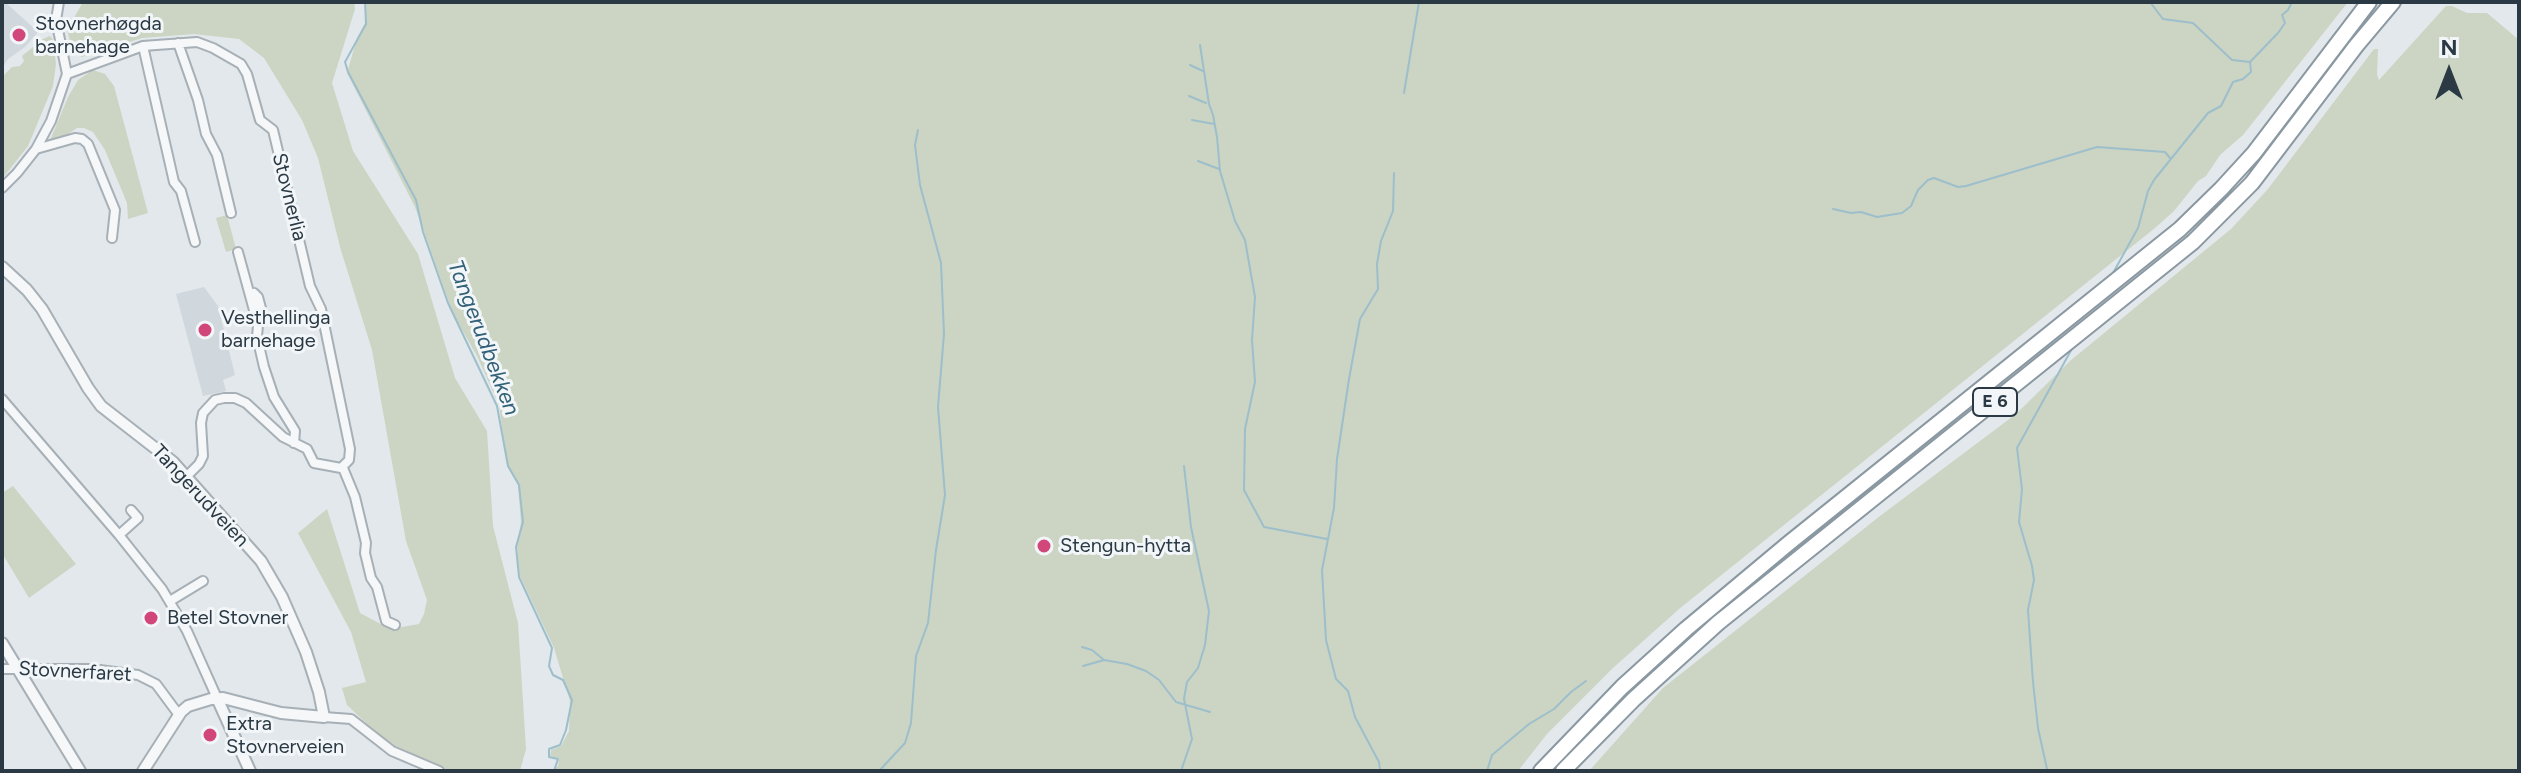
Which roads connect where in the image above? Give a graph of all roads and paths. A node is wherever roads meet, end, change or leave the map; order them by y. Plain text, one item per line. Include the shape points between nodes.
1 (59, 2) edge
2 (2369, 2) edge
3 (2393, 2) edge
4 (178, 43) junction
5 (143, 46) junction
6 (67, 74) junction
7 (36, 149) junction
8 (2, 188) edge
9 (231, 213) dead end
10 (112, 238) dead end
11 (195, 242) dead end
12 (238, 252) dead end
13 (2, 267) edge
14 (254, 293) dead end
15 (258, 325) junction
16 (2, 399) edge
17 (294, 443) junction
18 (343, 468) junction
19 (186, 477) junction
20 (131, 510) dead end
21 (119, 535) junction
22 (203, 581) dead end
23 (170, 601) junction
24 (395, 625) dead end
25 (2, 643) edge
26 (17, 668) junction
27 (2, 669) edge
28 (217, 698) junction
29 (179, 715) junction
30 (324, 717) junction
31 (80, 771) edge
32 (143, 771) edge
33 (250, 771) edge
34 (439, 771) edge
35 (1541, 771) edge
36 (1563, 771) edge

1 - 6 street via 56,20
2 - 35 highway, E 6 via 2254,153 2191,219 1686,629
3 - 36 highway, E 6 via 2252,183 2193,242 1707,633
4 - 5 street, Stovnerlia
4 - 9 street
4 - 18 street, Stovnerlia via 197,42 241,64 260,120 273,130 310,286 321,309 350,449
5 - 6 street, Stovnerlia
5 - 11 street via 174,182
6 - 7 street
7 - 8 street
7 - 10 street via 75,138 88,144 115,210
12 - 15 street
13 - 19 street, Tangerudveien via 45,313 101,406 159,449
14 - 15 street via 261,311
15 - 17 street via 264,367 274,397 295,431
16 - 21 street
17 - 18 street via 307,449 317,464
17 - 19 street via 246,403 219,398 203,413 203,456
18 - 24 street via 355,497 371,578 386,621
19 - 30 street, Tangerudveien via 277,586 306,652
20 - 21 street via 138,518
21 - 23 street
22 - 23 street
23 - 28 street
25 - 26 street
26 - 27 street, Stovnerfaret
26 - 29 street, Stovnerfaret via 138,675 160,688
26 - 31 street
28 - 29 street via 188,706
28 - 30 street
28 - 33 street
29 - 32 street
30 - 34 street via 351,719 392,751

